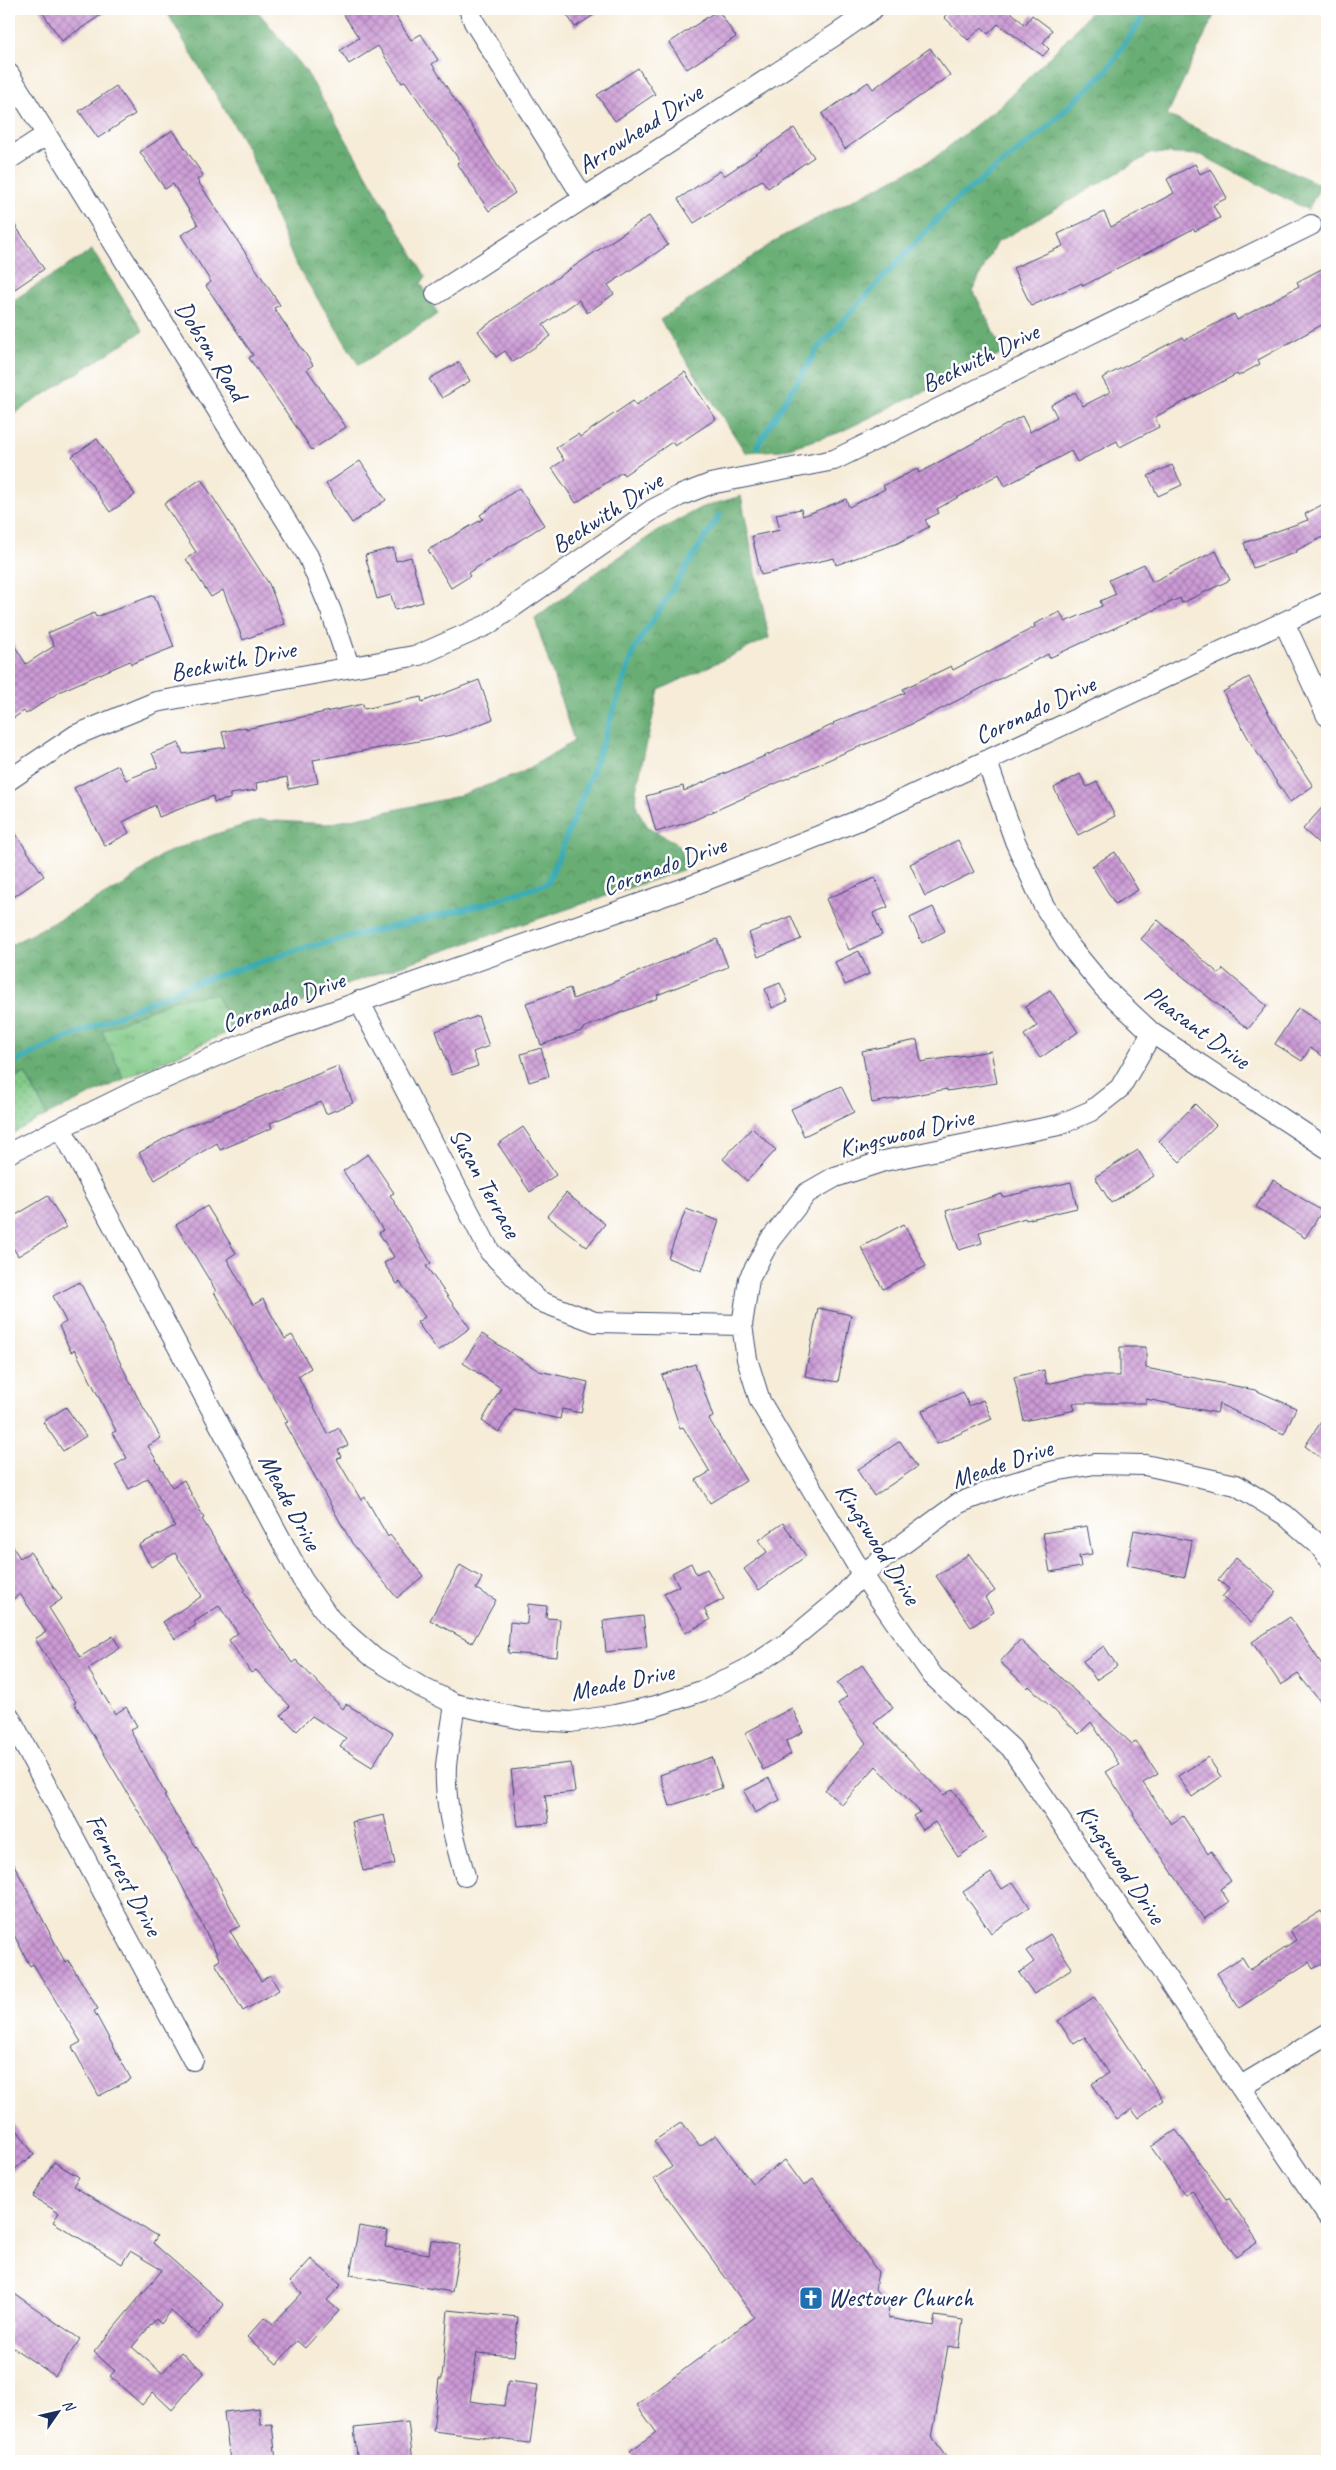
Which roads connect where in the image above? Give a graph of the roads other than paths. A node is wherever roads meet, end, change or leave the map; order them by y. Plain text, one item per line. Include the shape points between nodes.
1 (469, 9) edge
2 (873, 9) edge
3 (9, 74) edge
4 (46, 135) junction
5 (9, 160) edge
6 (583, 197) junction
7 (1311, 225) dead end
8 (436, 294) dead end
9 (1327, 602) edge
10 (1284, 622) junction
11 (349, 666) junction
12 (1327, 716) edge
13 (987, 762) junction
14 (9, 780) edge
15 (359, 1001) junction
16 (1152, 1033) junction
17 (61, 1128) junction
18 (1327, 1148) edge
19 (9, 1153) edge
20 (742, 1325) junction
21 (1327, 1556) edge
22 (862, 1574) junction
23 (455, 1704) junction
24 (9, 1716) edge
25 (465, 1876) dead end
26 (1327, 2034) edge
27 (192, 2060) dead end
28 (1241, 2086) junction
29 (1327, 2215) edge

1 - 6 street
2 - 6 street, Arrowhead Drive
3 - 4 street, Dobson Road
4 - 5 street
4 - 11 street, Dobson Road via 308,556
6 - 8 street, Arrowhead Drive
7 - 11 street, Beckwith Drive via 834,460 730,478 679,496 652,510 487,625 418,655
9 - 10 street, Coronado Drive
10 - 12 street
10 - 13 street, Coronado Drive
11 - 14 street, Beckwith Drive via 156,702 76,735
13 - 15 street, Coronado Drive via 856,821 688,888
13 - 16 street, Pleasant Drive via 1015,841 1044,904 1063,936 1104,988
15 - 17 street, Coronado Drive via 254,1040 131,1092
15 - 20 street, Susan Terrace via 490,1252 539,1301 595,1322
16 - 18 street, Pleasant Drive
16 - 20 street, Kingswood Drive via 1120,1088 1091,1112 1059,1125 884,1161 835,1177 807,1193 770,1240 749,1279
17 - 19 street, Coronado Drive
17 - 23 street, Meade Drive via 302,1579 331,1620 374,1658
20 - 22 street, Kingswood Drive via 747,1359 760,1401
21 - 22 street, Meade Drive via 1319,1544 1285,1515 1236,1486 1145,1464 1095,1464 1054,1471 959,1503
22 - 23 street, Meade Drive via 840,1599 786,1644 749,1668 708,1689 656,1706 571,1722 522,1719
22 - 28 street, Kingswood Drive via 933,1676 1011,1748
23 - 25 street via 446,1767 454,1839
24 - 27 street, Ferncrest Drive
26 - 28 street
28 - 29 street, Kingswood Drive

